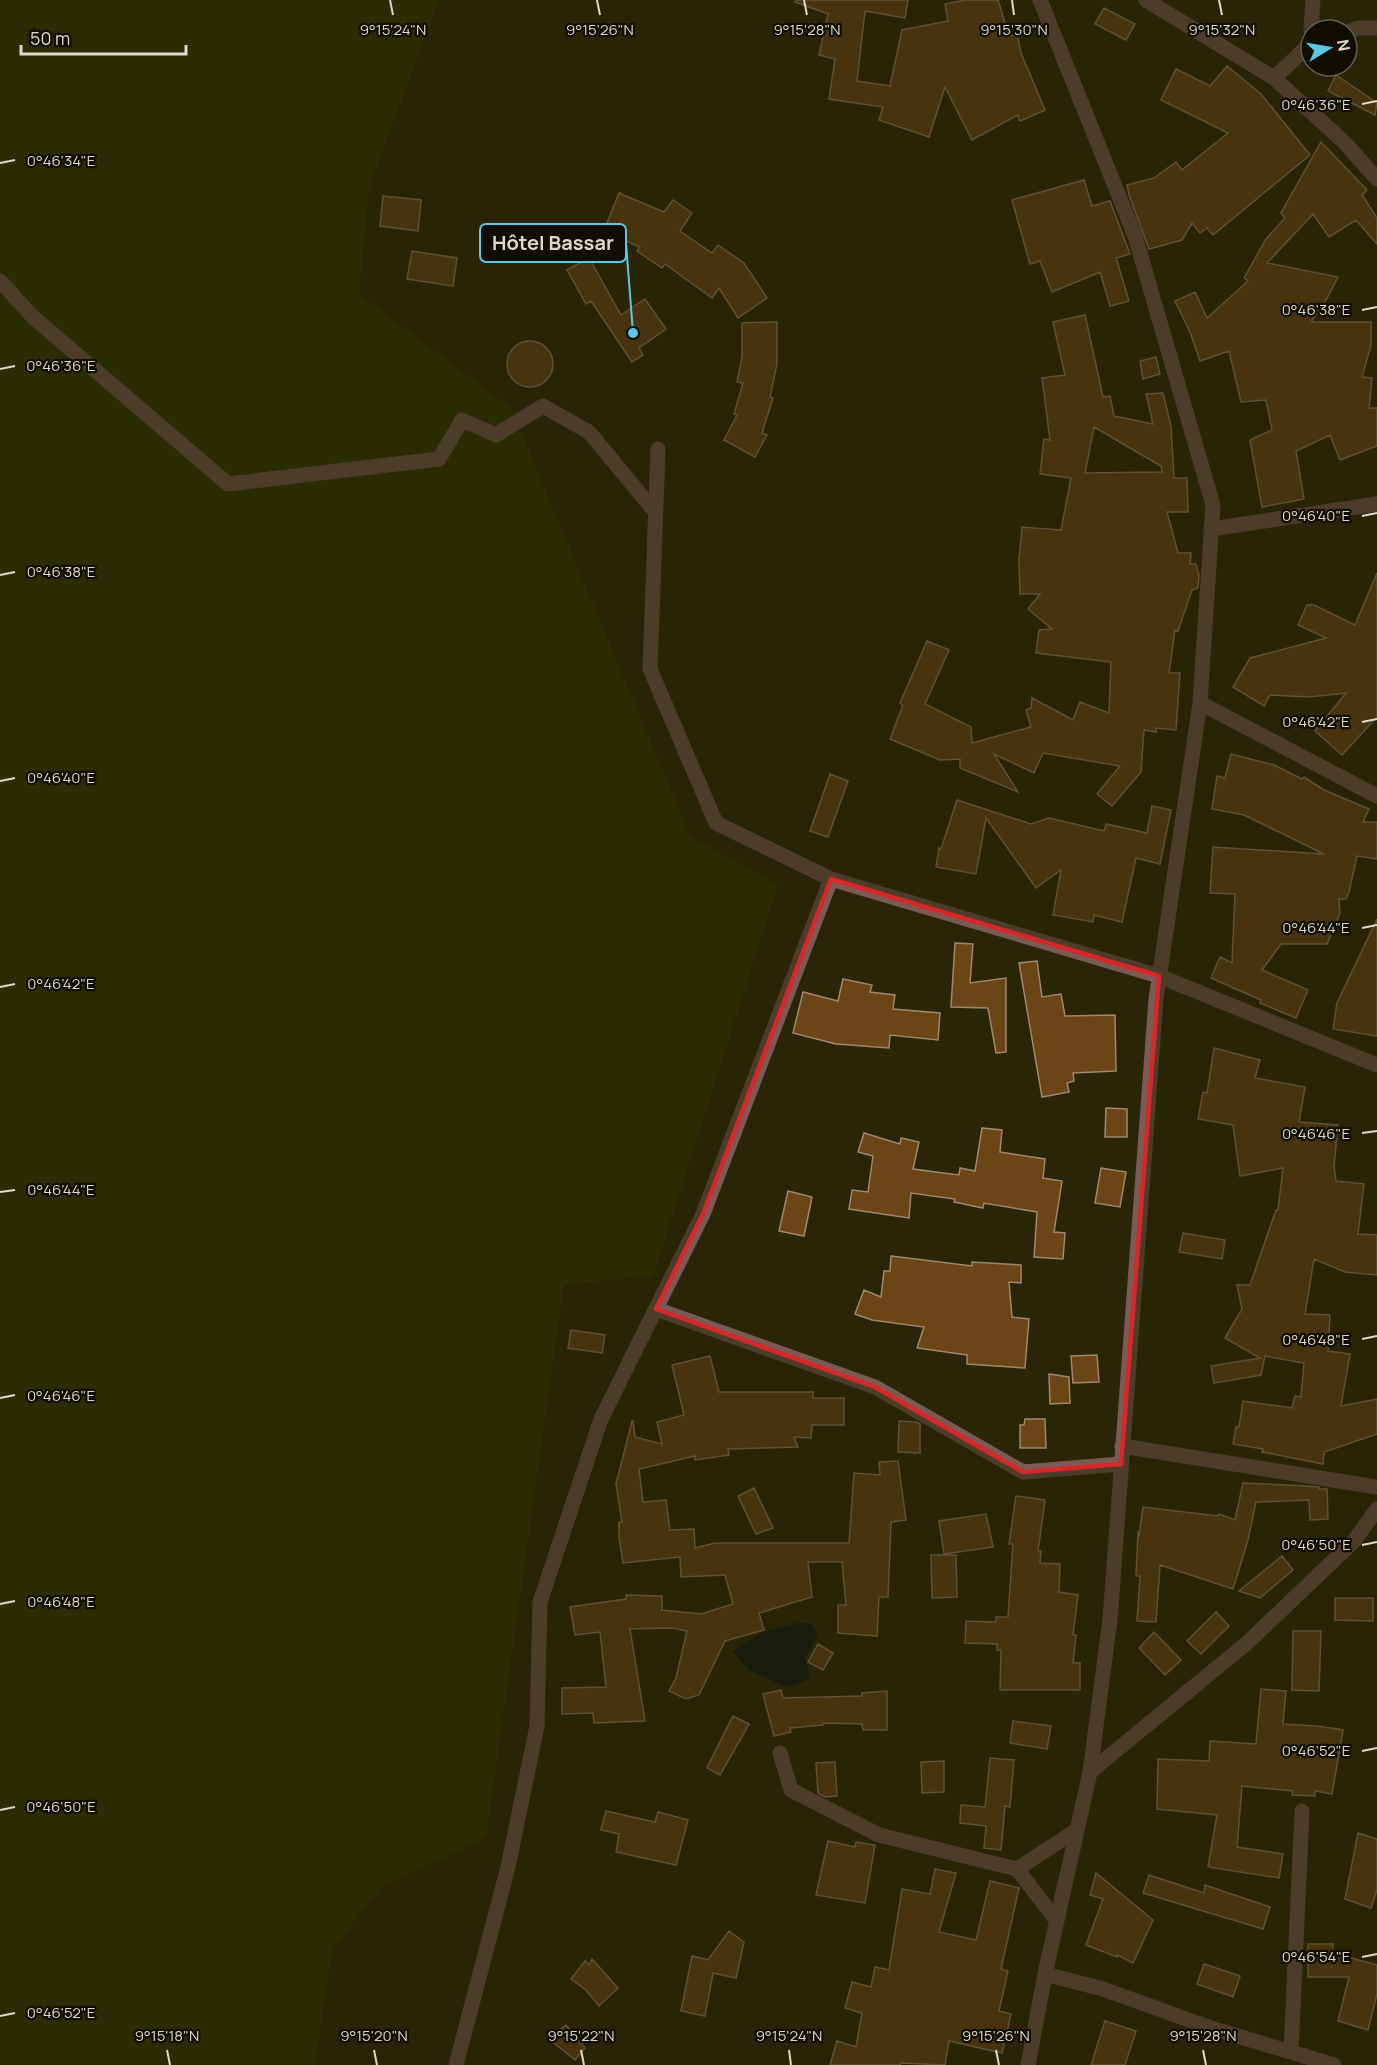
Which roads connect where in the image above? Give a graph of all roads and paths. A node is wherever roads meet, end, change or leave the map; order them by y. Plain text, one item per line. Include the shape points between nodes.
1 (1040, 0) edge
2 (1146, 0) edge
3 (1313, 0) edge
4 (1312, 18) edge
5 (1359, 28) edge
6 (1377, 28) edge
7 (1299, 54) edge
8 (1274, 78) junction
9 (1377, 179) edge
10 (0, 281) edge
11 (658, 449) dead end
12 (1377, 504) edge
13 (656, 513) junction
14 (1211, 529) junction
15 (1200, 704) junction
16 (1377, 795) edge
17 (831, 879) junction
18 (1159, 976) junction
19 (1377, 1065) edge
20 (656, 1309) junction
21 (1122, 1446) junction
22 (1121, 1464) junction
23 (1377, 1487) edge
24 (1377, 1509) edge
25 (780, 1753) dead end
26 (1090, 1772) junction
27 (1302, 1811) dead end
28 (1077, 1830) junction
29 (1017, 1869) junction
30 (1057, 1921) junction
31 (1045, 1974) junction
32 (1291, 2052) junction
33 (456, 2065) edge
34 (1028, 2065) edge
35 (1334, 2065) edge

1 - 14 street via 1135,236 1213,505
2 - 8 street
3 - 4 street
5 - 6 street
7 - 8 street
8 - 9 street via 1345,143
10 - 13 street via 33,317 228,484 439,459 462,420 496,435 543,406 589,432
11 - 13 street
12 - 14 street
13 - 17 street via 650,669 716,823
14 - 15 street
15 - 16 street
15 - 18 street
17 - 18 street
17 - 20 street via 703,1214
18 - 19 street
18 - 21 street
20 - 22 street via 875,1387 1023,1472
20 - 33 street via 601,1419 540,1602 537,1726 508,1867
21 - 22 street
21 - 23 street
22 - 26 street via 1110,1620
24 - 26 street via 1354,1541 1247,1643
25 - 29 street via 791,1790 879,1835
26 - 28 street
27 - 32 street
28 - 29 street
28 - 30 street
29 - 30 street
30 - 31 street
31 - 32 street via 1103,1989
31 - 34 street
32 - 35 street

